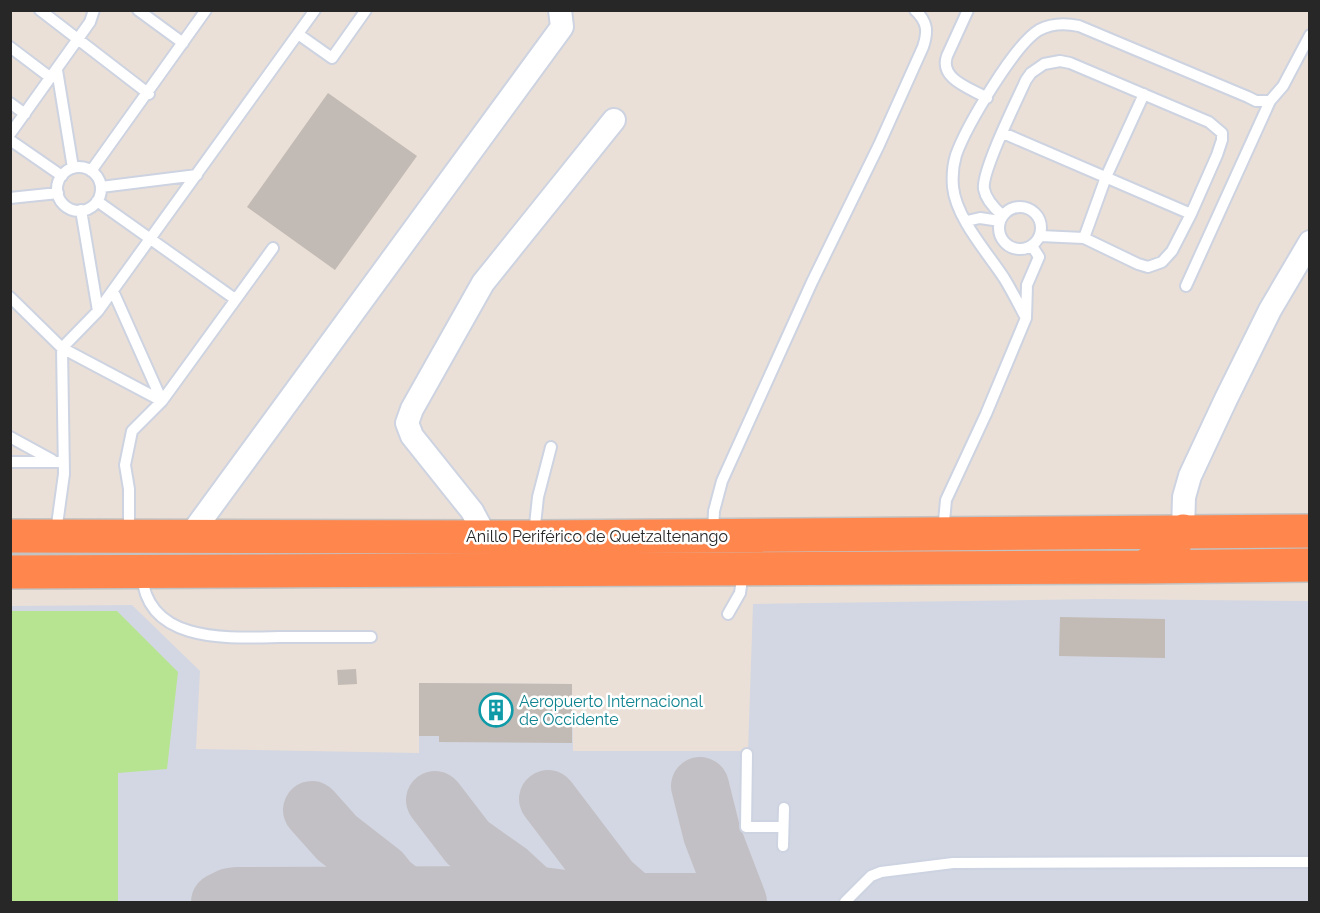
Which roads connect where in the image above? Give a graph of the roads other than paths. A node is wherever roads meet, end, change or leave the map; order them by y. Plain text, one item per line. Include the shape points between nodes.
1 (40, 10) edge
2 (94, 10) edge
3 (138, 10) edge
4 (206, 10) edge
5 (315, 10) edge
6 (366, 10) edge
7 (560, 10) edge
8 (915, 10) edge
9 (968, 10) edge
10 (298, 34) junction
11 (1310, 35) edge
12 (79, 40) junction
13 (183, 44) junction
14 (10, 47) edge
15 (54, 74) junction
16 (148, 94) junction
17 (1144, 94) junction
18 (987, 98) junction
19 (1270, 101) junction
20 (10, 103) edge
21 (25, 114) junction
22 (614, 120) dead end
23 (1003, 133) junction
24 (10, 134) edge
25 (10, 140) edge
26 (73, 168) junction
27 (92, 171) junction
28 (197, 175) junction
29 (62, 176) junction
30 (1106, 177) junction
31 (100, 187) junction
32 (58, 193) junction
33 (10, 198) edge
34 (97, 201) junction
35 (81, 210) junction
36 (1191, 214) junction
37 (1001, 218) junction
38 (967, 221) junction
39 (1040, 236) junction
40 (151, 238) junction
41 (1084, 238) junction
42 (1310, 243) edge
43 (1032, 246) junction
44 (273, 248) dead end
45 (1186, 286) dead end
46 (113, 291) junction
47 (10, 297) edge
48 (235, 299) junction
49 (10, 303) edge
50 (23, 308) junction
51 (98, 311) junction
52 (1026, 318) junction
53 (62, 348) junction
54 (162, 401) junction
55 (10, 437) edge
56 (551, 447) dead end
57 (10, 462) edge
58 (59, 462) junction
59 (1183, 531) junction
60 (1310, 531) edge
61 (56, 535) junction
62 (943, 535) junction
63 (10, 536) edge
64 (129, 536) junction
65 (713, 536) junction
66 (189, 537) junction
67 (486, 537) junction
68 (534, 537) junction
69 (1310, 565) edge
70 (939, 567) junction
71 (1144, 567) junction
72 (743, 568) junction
73 (142, 571) junction
74 (10, 572) edge
75 (728, 614) dead end
76 (371, 637) dead end
77 (747, 754) dead end
78 (784, 807) dead end
79 (783, 826) junction
80 (783, 846) dead end
81 (1310, 862) edge
82 (844, 903) edge

1 - 12 lane
2 - 12 lane
3 - 13 lane
4 - 13 lane
5 - 10 lane
6 - 10 lane via 332,58
7 - 66 street via 562,27
8 - 65 lane via 926,27 923,47 722,480
9 - 18 lane via 944,63 945,70
10 - 28 lane
11 - 19 lane via 1283,86
12 - 15 lane
12 - 16 lane
13 - 16 lane
14 - 15 lane
15 - 21 lane
15 - 26 lane
16 - 27 lane
17 - 23 lane via 1084,67 1051,62 1037,68 1026,80
17 - 30 lane
17 - 36 lane via 1209,122 1222,133 1217,155
18 - 19 lane via 1028,39 1048,26 1068,24 1256,101
18 - 38 lane via 956,155 952,172 957,206
19 - 45 lane
20 - 21 lane
21 - 24 lane
22 - 67 street via 483,283 407,423 412,436 472,511
23 - 30 lane
23 - 37 lane via 986,170 984,188
25 - 29 lane
26 - 27 lane
26 - 29 lane
27 - 31 lane
28 - 31 lane
28 - 40 lane
29 - 32 lane
30 - 36 lane
30 - 41 lane
31 - 34 lane
32 - 33 lane
32 - 35 lane via 64,204
34 - 35 lane
34 - 40 lane
35 - 51 lane
36 - 41 lane via 1172,251 1155,266 1138,264
37 - 38 lane
37 - 39 lane via 1019,207 1031,210 1039,219
37 - 43 lane via 999,234 1004,243 1012,248
38 - 52 lane
39 - 41 lane
39 - 43 lane
40 - 46 lane
40 - 48 lane
42 - 59 street via 1265,320 1190,476 1184,497
43 - 52 lane via 1039,257 1028,285
44 - 48 lane
46 - 51 lane
46 - 54 lane
47 - 50 lane
48 - 54 lane
49 - 50 lane
50 - 53 lane
51 - 53 lane
52 - 62 lane via 946,500
53 - 54 lane
53 - 58 lane
54 - 64 lane via 132,432 125,465
55 - 58 lane
56 - 68 lane via 538,497
57 - 58 lane
58 - 61 lane via 64,474
59 - 60 highway, Anillo Periférico de Quetzaltenango
59 - 62 highway, Anillo Periférico de Quetzaltenango
59 - 70 highway via 1142,546 966,556
59 - 71 highway via 1172,547
61 - 63 highway, Anillo Periférico de Quetzaltenango
61 - 64 highway, Anillo Periférico de Quetzaltenango
62 - 65 highway, Anillo Periférico de Quetzaltenango
64 - 66 highway, Anillo Periférico de Quetzaltenango
65 - 68 highway, Anillo Periférico de Quetzaltenango
66 - 67 highway, Anillo Periférico de Quetzaltenango
67 - 68 highway, Anillo Periférico de Quetzaltenango
69 - 71 highway, Anillo Periférico de Quetzaltenango
70 - 71 highway, Anillo Periférico de Quetzaltenango
70 - 72 highway, Anillo Periférico de Quetzaltenango
72 - 73 highway, Anillo Periférico de Quetzaltenango
72 - 75 lane via 740,593
73 - 74 highway, Anillo Periférico de Quetzaltenango
73 - 76 lane via 150,603 164,618 191,632 222,637
77 - 79 lane via 746,827
78 - 79 lane
79 - 80 lane
81 - 82 lane via 953,863 881,872 871,876

